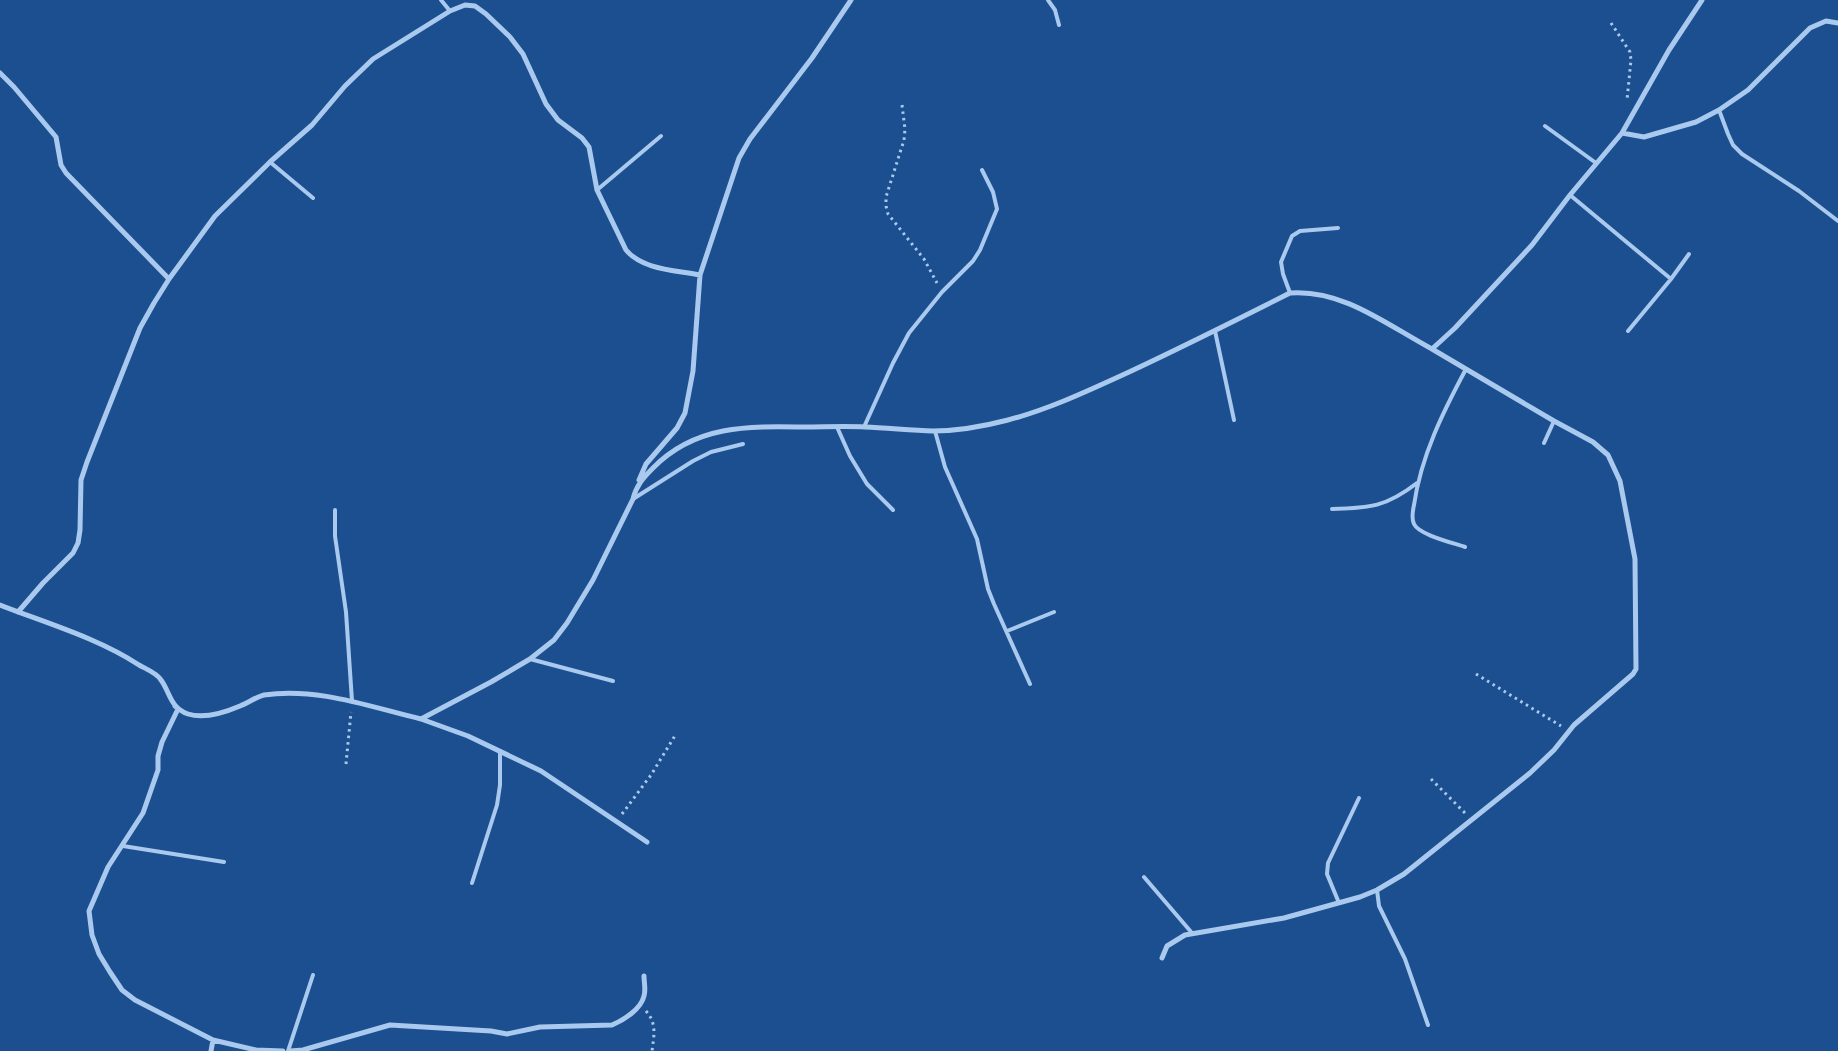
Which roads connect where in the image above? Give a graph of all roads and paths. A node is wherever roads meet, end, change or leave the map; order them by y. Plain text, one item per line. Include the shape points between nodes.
1 (441, 0) edge
2 (851, 0) edge
3 (1048, 0) edge
4 (1702, 0) edge
5 (450, 11) junction
6 (1611, 23) dead end
7 (1838, 23) edge
8 (1059, 25) dead end
9 (0, 73) edge
10 (902, 105) dead end
11 (1719, 110) junction
12 (1630, 118) junction
13 (1546, 126) dead end
14 (1622, 133) junction
15 (661, 136) dead end
16 (270, 162) junction
17 (1596, 164) junction
18 (982, 170) dead end
19 (597, 190) junction
20 (1570, 195) junction
21 (313, 198) dead end
22 (1838, 221) edge
23 (1338, 228) dead end
24 (1689, 254) dead end
25 (700, 275) junction
26 (169, 278) junction
27 (1671, 279) junction
28 (942, 292) junction
29 (1290, 293) junction
30 (1215, 331) junction
31 (1628, 331) dead end
32 (1432, 349) junction
33 (1466, 369) junction
34 (1234, 420) dead end
35 (1554, 421) junction
36 (837, 427) junction
37 (864, 427) junction
38 (935, 431) junction
39 (1544, 443) dead end
40 (744, 444) dead end
41 (1417, 484) junction
42 (635, 490) junction
43 (633, 499) junction
44 (1332, 509) dead end
45 (335, 510) dead end
46 (894, 510) dead end
47 (1465, 548) dead end
48 (0, 606) edge
49 (18, 612) junction
50 (1054, 612) dead end
51 (1007, 631) junction
52 (530, 659) junction
53 (1476, 674) dead end
54 (613, 682) dead end
55 (1030, 684) dead end
56 (352, 701) junction
57 (171, 702) junction
58 (420, 719) junction
59 (1568, 731) junction
60 (676, 734) dead end
61 (500, 750) junction
62 (346, 764) dead end
63 (1431, 779) dead end
64 (1359, 798) dead end
65 (1472, 821) junction
66 (615, 822) junction
67 (647, 842) dead end
68 (123, 846) junction
69 (224, 862) dead end
70 (1144, 877) dead end
71 (472, 883) dead end
72 (1377, 890) junction
73 (1339, 903) junction
74 (1192, 933) junction
75 (1162, 958) dead end
76 (313, 975) dead end
77 (644, 976) dead end
78 (640, 1005) junction
79 (1428, 1025) dead end
80 (213, 1040) junction
81 (303, 1050) edge
82 (211, 1051) edge
83 (282, 1051) edge
84 (289, 1051) edge
85 (652, 1051) edge

1 - 5 lane
2 - 25 street via 739,158
3 - 8 lane
4 - 12 street
5 - 16 street via 373,59 312,125
5 - 19 street via 465,5 475,6 510,37 523,54 546,104 558,120 582,138 588,147
6 - 12 path via 1630,52 1627,98
7 - 11 street via 1826,21 1810,28 1748,90
9 - 26 street via 56,137 61,165 66,173
10 - 28 path via 904,140 886,196 886,206 892,219 924,259
11 - 14 street via 1696,122 1662,133 1644,137
11 - 22 lane via 1728,134 1742,154
12 - 14 street
13 - 17 lane
14 - 17 street
15 - 19 lane
16 - 21 lane
16 - 26 street via 215,216
17 - 20 street
18 - 28 lane via 997,208 973,261
19 - 25 street via 632,258
20 - 27 lane
20 - 32 street via 1532,245
23 - 29 lane via 1300,231 1292,236 1281,262
24 - 27 lane
25 - 42 street via 693,371 685,413 677,428 646,464
26 - 49 street via 140,328 87,462 81,480 78,543 73,553
27 - 31 lane
28 - 37 lane via 909,333
29 - 30 street
29 - 32 street via 1304,292 1340,299
30 - 34 lane
30 - 38 street via 1068,400 1030,414 981,426
32 - 33 street
33 - 35 street
33 - 41 lane via 1442,416
35 - 39 lane
35 - 59 street via 1593,442 1608,455 1620,481 1635,559 1636,669
36 - 37 street
36 - 42 street via 749,426 702,437 681,445 658,462
36 - 46 lane via 867,484
37 - 38 street
38 - 51 lane via 945,467 977,539 988,588
40 - 43 lane via 711,452
41 - 44 lane via 1393,500 1365,508
41 - 47 lane via 1414,524 1420,531
42 - 43 street
43 - 52 street via 593,580 567,623 554,640
45 - 56 lane
48 - 49 street
49 - 57 street via 117,652 136,663 160,678
50 - 51 lane
51 - 55 lane
52 - 54 lane
52 - 58 street
53 - 59 path
56 - 57 street via 308,694 262,695 239,707 205,715 188,714
56 - 58 street
56 - 62 path
57 - 68 street via 178,709 162,742 158,770 143,813
58 - 61 street
59 - 65 street via 1542,762
60 - 66 path via 651,775
61 - 66 street via 541,771
61 - 71 lane via 497,804
63 - 65 path
64 - 73 lane via 1328,863 1327,874
65 - 72 street via 1404,874
66 - 67 street
68 - 69 lane
68 - 80 street via 108,867 89,911 92,935 99,954 122,990
70 - 74 lane
72 - 73 street
72 - 79 lane via 1378,906 1405,959
73 - 74 street via 1284,918
74 - 75 street via 1167,946
76 - 84 lane
77 - 78 street via 645,995
78 - 81 street via 612,1025 540,1027 507,1034 390,1025
78 - 85 path via 652,1019 655,1032
80 - 82 street
80 - 83 street via 256,1050
81 - 84 street

